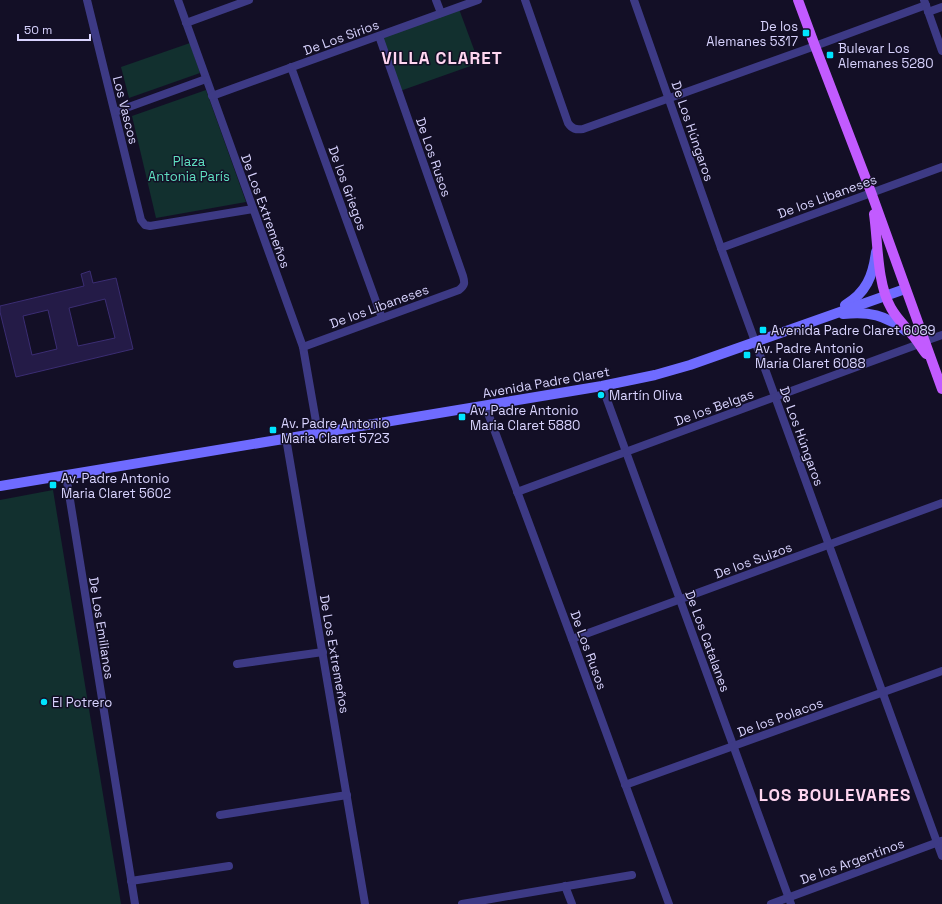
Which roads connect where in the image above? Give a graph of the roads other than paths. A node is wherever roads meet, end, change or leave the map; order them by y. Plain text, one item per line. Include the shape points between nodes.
1 (87, 0) edge
2 (178, 0) edge
3 (248, 0) edge
4 (436, 0) edge
5 (478, 0) edge
6 (525, 0) edge
7 (634, 0) edge
8 (798, 0) edge
9 (926, 6) edge
10 (942, 7) edge
11 (441, 13) junction
12 (186, 23) junction
13 (379, 36) junction
14 (814, 46) junction
15 (942, 51) edge
16 (291, 68) junction
17 (206, 79) junction
18 (212, 96) junction
19 (669, 99) junction
20 (114, 112) junction
21 (942, 167) edge
22 (870, 192) junction
23 (253, 209) junction
24 (877, 240) junction
25 (721, 248) junction
26 (464, 286) joint
27 (905, 289) junction
28 (885, 295) junction
29 (382, 318) junction
30 (820, 319) junction
31 (942, 335) edge
32 (920, 341) junction
33 (755, 342) junction
34 (303, 347) junction
35 (602, 386) junction
36 (942, 390) edge
37 (775, 397) junction
38 (485, 405) junction
39 (318, 433) junction
40 (286, 438) junction
41 (626, 452) junction
42 (66, 475) junction
43 (0, 486) edge
44 (517, 492) junction
45 (942, 503) edge
46 (829, 545) junction
47 (680, 600) junction
48 (572, 639) junction
49 (322, 652) junction
50 (236, 664) dead end
51 (942, 671) edge
52 (882, 692) junction
53 (733, 746) junction
54 (625, 785) junction
55 (347, 795) junction
56 (220, 815) dead end
57 (940, 841) edge
58 (942, 856) edge
59 (229, 866) dead end
60 (632, 875) dead end
61 (131, 881) junction
62 (565, 886) junction
63 (790, 901) edge
64 (477, 903) edge
65 (135, 904) edge
66 (365, 904) edge
67 (462, 904) edge
68 (572, 904) edge
69 (669, 904) edge
70 (771, 904) edge

1 - 20 street, Los Vascos
2 - 12 street, De Los Extremeños
3 - 12 street
4 - 11 street
5 - 11 street, De Los Sirios
6 - 19 street via 571,128 583,129
7 - 19 street, De Los Húngaros
8 - 14 main road
9 - 10 street
9 - 14 street
9 - 15 street
11 - 13 street, De Los Sirios
12 - 17 street, De Los Extremeños
13 - 16 street, De Los Sirios
13 - 26 street, De Los Rusos via 464,276
14 - 19 street
14 - 22 main road
16 - 18 street, De Los Sirios
16 - 29 street, De los Griegos
17 - 18 street, De Los Extremeños
17 - 20 street
18 - 23 street, De Los Extremeños
19 - 25 street, De Los Húngaros
20 - 23 street, Los Vascos via 141,220 145,225
21 - 22 street, De los Libaneses
22 - 24 main road
22 - 25 street, De los Libaneses
22 - 27 main road
23 - 34 street, De Los Extremeños
24 - 28 main road
24 - 30 main road via 873,269 862,292 851,302
25 - 33 street, De Los Húngaros
26 - 29 street, De los Libaneses
27 - 28 main road, Avenida Padre Claret
27 - 32 main road
28 - 30 main road, Avenida Padre Claret
28 - 32 main road via 895,316
29 - 34 street, De los Libaneses
30 - 32 main road via 856,313 882,316
30 - 33 main road, Avenida Padre Claret
31 - 32 street, De los Belgas
32 - 36 main road
32 - 37 street, De los Belgas
33 - 35 main road, Avenida Padre Claret via 690,365
33 - 37 street, De Los Húngaros
34 - 39 street, De Los Extremeños
35 - 38 main road, Avenida Padre Claret
35 - 41 street, De Los Catalanes
37 - 41 street, De los Belgas
37 - 46 street, De Los Húngaros
38 - 39 main road, Avenida Padre Claret
38 - 44 street, De Los Rusos
39 - 40 main road, Avenida Padre Claret
40 - 42 main road, Avenida Padre Claret
40 - 49 street, De Los Extremeños
41 - 44 street, De los Belgas
41 - 47 street, De Los Catalanes
42 - 43 main road
42 - 61 street, De Los Emilianos
44 - 48 street, De Los Rusos
45 - 46 street, De los Suizos
46 - 47 street, De los Suizos
46 - 52 street, De Los Húngaros
47 - 48 street, De los Suizos
47 - 53 street, De Los Catalanes
48 - 54 street, De Los Rusos
49 - 50 street
49 - 55 street, De Los Extremeños
51 - 52 street, De los Polacos
52 - 53 street, De los Polacos
52 - 57 street, De Los Húngaros
53 - 54 street, De los Polacos
53 - 63 street, De Los Catalanes
54 - 69 street, De Los Rusos
55 - 56 street
55 - 66 street, De Los Extremeños
57 - 58 street, De Los Húngaros
57 - 63 street, De los Argentinos
59 - 61 street
60 - 62 street
61 - 65 street, De Los Emilianos
62 - 64 street
62 - 68 street
63 - 70 street, De los Argentinos
64 - 67 street

